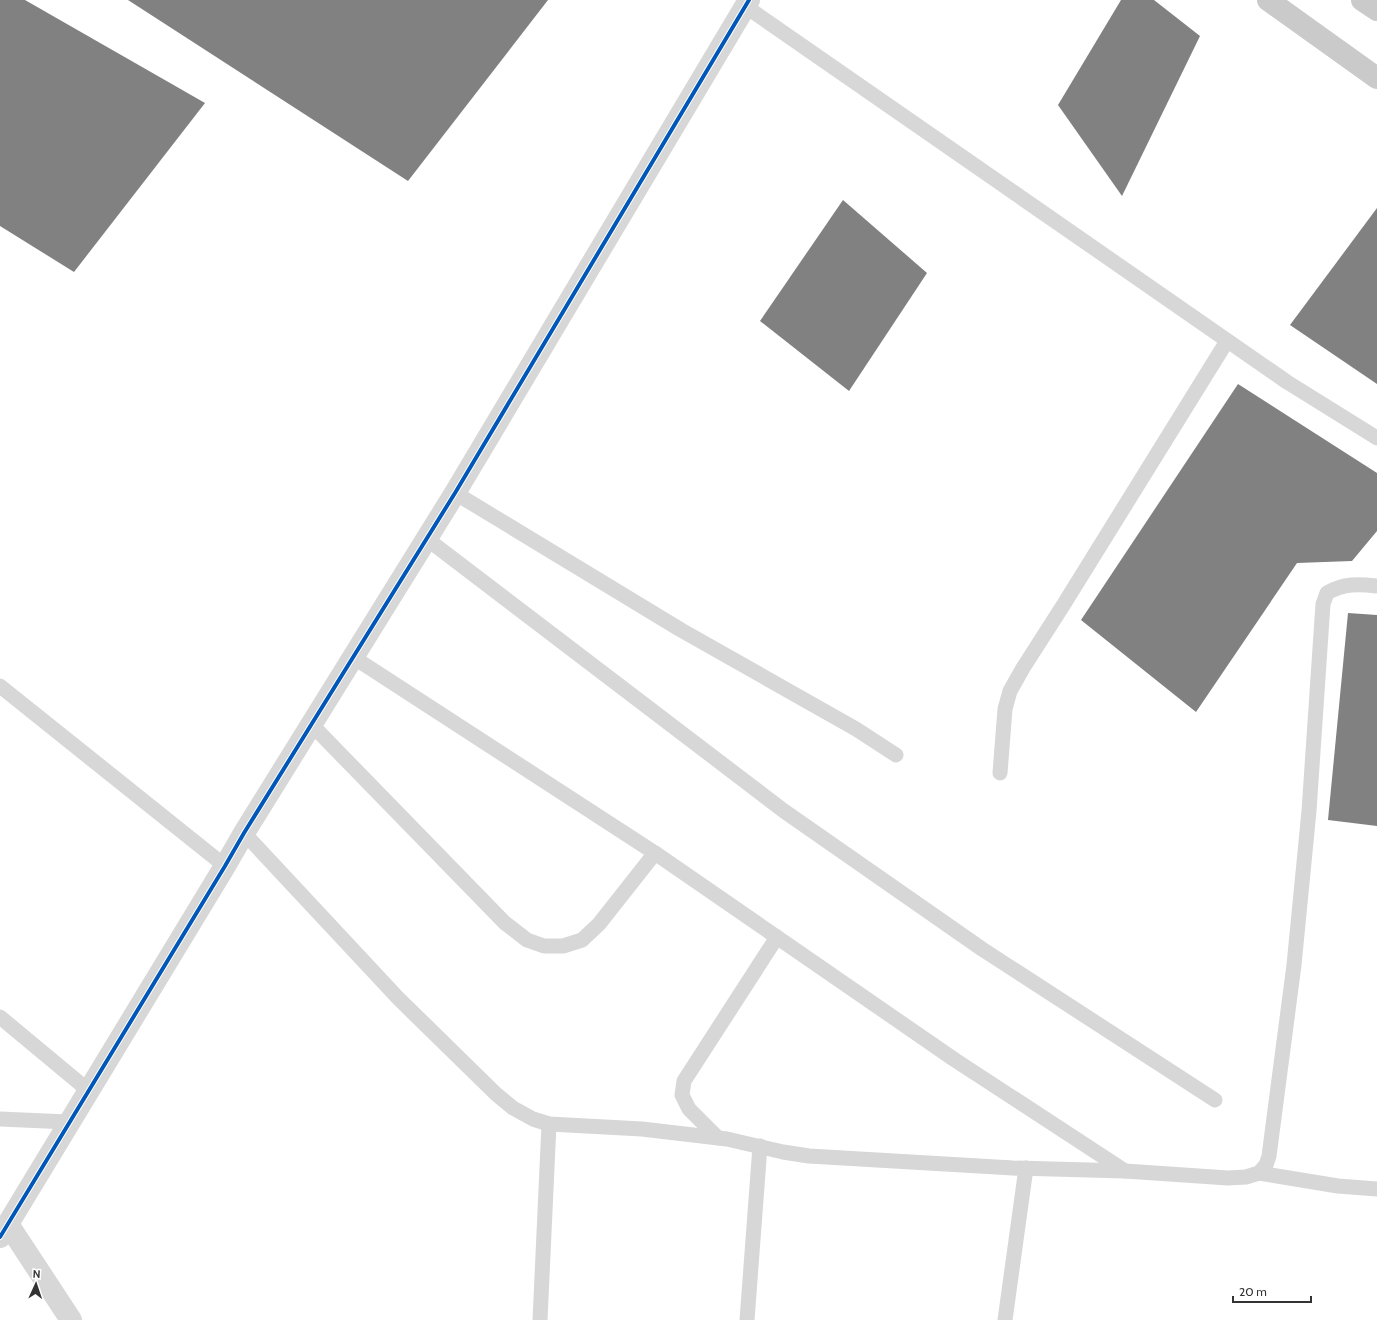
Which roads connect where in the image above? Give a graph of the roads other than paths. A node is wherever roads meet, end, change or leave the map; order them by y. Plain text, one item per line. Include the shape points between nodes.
1 (1268, 0) edge
2 (747, 3) edge
3 (1377, 78) edge
4 (1226, 341) junction
5 (1377, 438) edge
6 (455, 493) junction
7 (427, 539) junction
8 (1377, 586) edge
9 (353, 657) junction
10 (0, 686) edge
11 (311, 724) junction
12 (896, 755) dead end
13 (1000, 773) dead end
14 (244, 833) junction
15 (655, 853) junction
16 (225, 866) junction
17 (777, 937) junction
18 (0, 1017) edge
19 (89, 1091) junction
20 (1216, 1100) dead end
21 (0, 1118) edge
22 (68, 1122) junction
23 (549, 1124) junction
24 (718, 1138) junction
25 (760, 1146) junction
26 (1026, 1168) junction
27 (1125, 1171) junction
28 (1259, 1173) junction
29 (1377, 1189) edge
30 (4, 1230) edge
31 (71, 1320) edge
32 (540, 1320) edge
33 (747, 1320) edge
34 (1005, 1320) edge

1 - 3 main road
2 - 4 lane
2 - 6 street
4 - 5 lane
4 - 13 lane via 1016,680 1005,709
6 - 7 street
6 - 12 lane via 681,630 856,729
7 - 9 street
7 - 20 lane via 784,811 982,949
8 - 28 lane via 1352,584 1337,587 1327,593 1324,604 1309,811 1294,965 1269,1156
9 - 11 street
9 - 15 lane
10 - 16 lane
11 - 14 street
11 - 15 lane via 505,923 527,940 544,946 563,946 582,940 599,924
14 - 16 street
14 - 23 lane via 398,998 496,1094 514,1108
15 - 17 lane
16 - 19 street
17 - 24 lane via 684,1081 682,1095 689,1109
17 - 27 lane via 955,1060
18 - 19 lane
19 - 22 street
21 - 22 lane
22 - 30 street
23 - 24 lane via 642,1129
23 - 32 lane
24 - 25 lane
25 - 26 lane via 809,1156
25 - 33 lane
26 - 27 lane
26 - 34 lane
27 - 28 lane via 1228,1178
28 - 29 lane via 1338,1186
30 - 31 street

